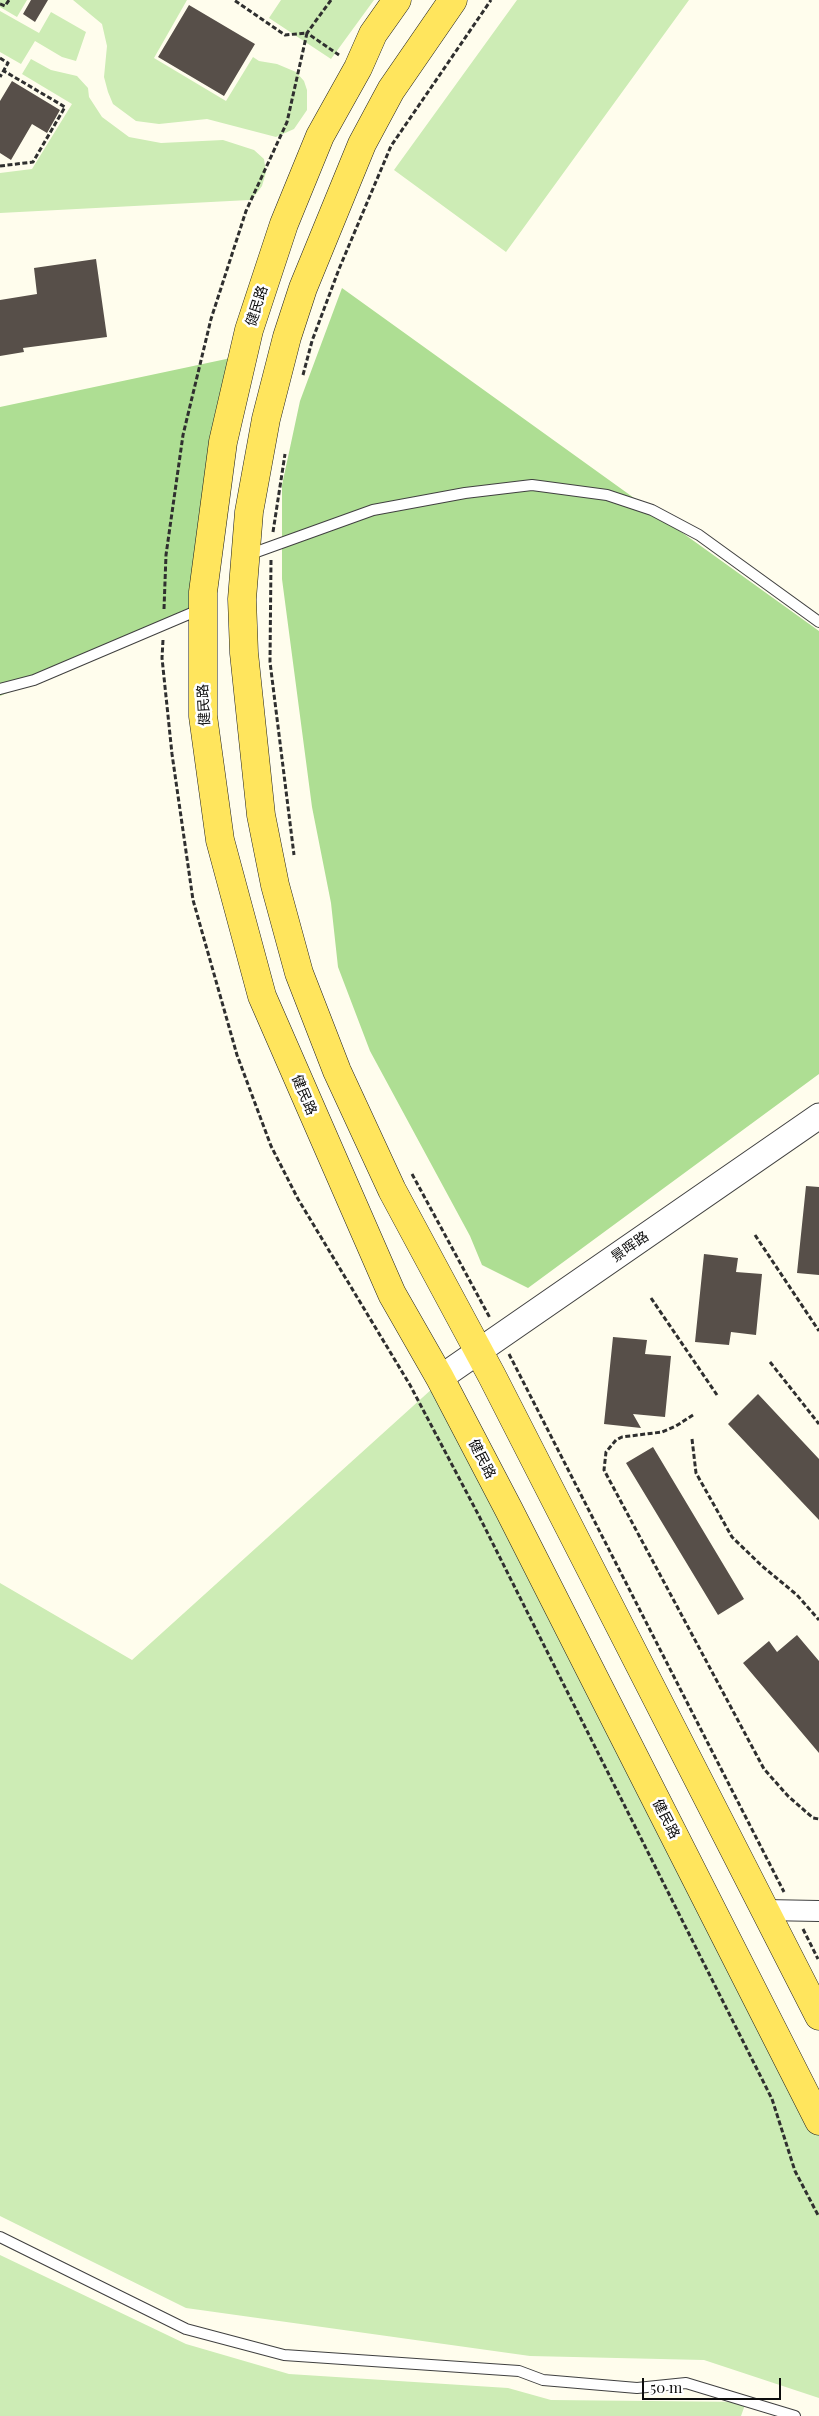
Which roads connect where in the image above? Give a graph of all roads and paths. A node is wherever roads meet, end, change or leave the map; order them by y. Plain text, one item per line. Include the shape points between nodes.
1 (9, 0) edge
2 (234, 0) edge
3 (331, 0) edge
4 (397, 0) edge
5 (453, 0) edge
6 (491, 0) edge
7 (0, 4) edge
8 (307, 33) junction
9 (0, 58) edge
10 (358, 68) junction
11 (4, 71) junction
12 (0, 77) edge
13 (0, 166) edge
14 (302, 376) dead end
15 (285, 449) dead end
16 (271, 547) junction
17 (245, 556) junction
18 (203, 608) junction
19 (819, 622) edge
20 (0, 689) edge
21 (294, 856) dead end
22 (819, 1116) edge
23 (408, 1167) dead end
24 (755, 1235) dead end
25 (651, 1298) dead end
26 (819, 1331) edge
27 (490, 1345) junction
28 (770, 1362) dead end
29 (440, 1378) junction
30 (718, 1395) dead end
31 (693, 1415) dead end
32 (819, 1424) edge
33 (692, 1439) dead end
34 (819, 1620) edge
35 (819, 1819) edge
36 (765, 1910) junction
37 (794, 1911) junction
38 (819, 1911) edge
39 (819, 1962) edge
40 (819, 2016) edge
41 (819, 2121) edge
42 (0, 2237) edge
43 (795, 2416) edge

1 - 7 path via 5,6
2 - 8 path via 285,35
3 - 8 path
4 - 10 main road, 健民路 via 373,34
5 - 17 main road via 391,90 362,144 303,288 266,419 249,512
6 - 14 path via 391,146 339,269
8 - 10 path
9 - 11 path via 8,63
10 - 18 main road, 健民路 via 313,154 284,224 249,330 223,442
11 - 12 path
11 - 13 path via 65,107 33,162
15 - 16 path
16 - 17 lane
16 - 19 lane via 373,510 465,493 532,485 607,495 652,510 699,535
16 - 21 path via 270,662
17 - 27 main road via 242,599 244,653 261,815 275,885 299,973 337,1072 392,1190
18 - 20 lane via 34,680
18 - 29 main road, 健民路 via 203,716 220,840 262,996 392,1294
22 - 27 street, 景晖路
23 - 27 path
24 - 26 path
25 - 30 path
27 - 29 street, 景晖路
27 - 36 main road
27 - 37 path
28 - 32 path
29 - 41 main road, 健民路
31 - 35 path via 662,1432 616,1440 606,1452 604,1470 764,1769 788,1796 813,1818
33 - 34 path via 696,1473 732,1537 797,1595
36 - 37 street
36 - 40 main road
37 - 38 street
37 - 39 path
42 - 43 lane via 186,2329 284,2354 519,2371 543,2380 637,2388 686,2383

